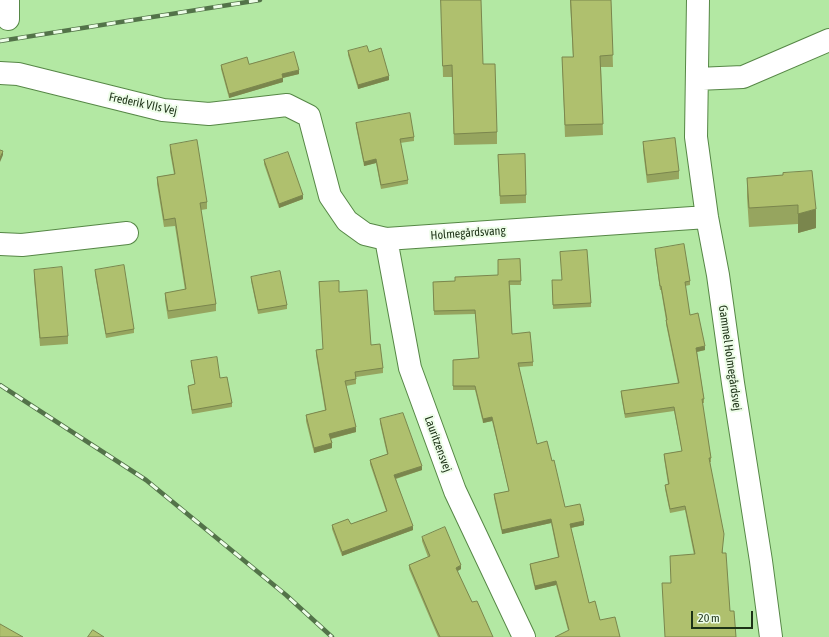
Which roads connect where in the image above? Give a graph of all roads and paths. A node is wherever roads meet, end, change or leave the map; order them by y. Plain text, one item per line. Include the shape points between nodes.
1 (698, 0) edge
2 (829, 40) edge
3 (0, 73) edge
4 (696, 79) junction
5 (309, 116) joint
6 (707, 217) junction
7 (127, 233) dead end
8 (386, 239) junction
9 (0, 244) edge
10 (524, 637) edge
11 (771, 637) edge

1 - 4 street, Gammel Holmegårdsvej
2 - 4 street via 743,76
3 - 5 street, Frederik VIIs Vej via 18,74 163,110 209,114 287,105
4 - 6 street, Gammel Holmegårdsvej via 696,137
5 - 8 street, Holmegårdsvang via 330,196 347,221 365,234
6 - 8 street, Holmegårdsvang
6 - 11 street, Gammel Holmegårdsvej via 718,275
7 - 9 street via 22,245
8 - 10 street, Lauritzensvej via 410,368 455,491

